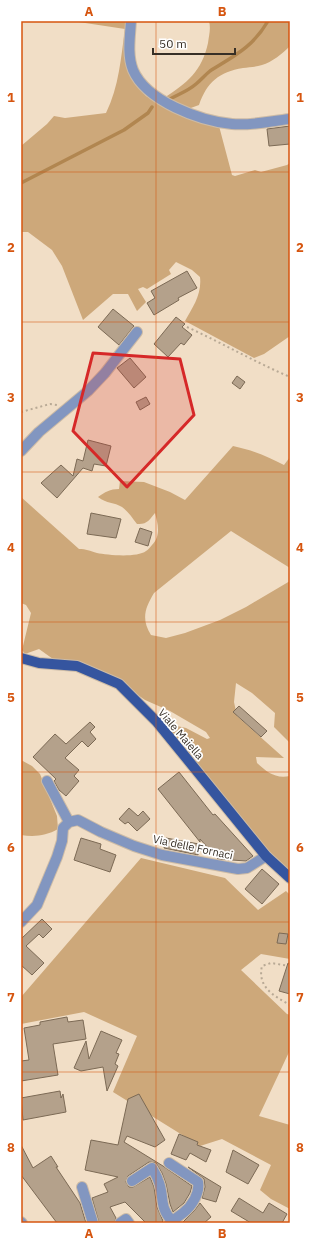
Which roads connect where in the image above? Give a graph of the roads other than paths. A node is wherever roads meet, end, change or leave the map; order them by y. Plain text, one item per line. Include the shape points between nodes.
1 (131, 21) edge
2 (290, 119) edge
3 (137, 332) dead end
4 (21, 451) edge
5 (21, 658) edge
6 (47, 781) dead end
7 (69, 822) junction
8 (266, 856) junction
9 (290, 878) edge
10 (21, 922) edge
11 (168, 1163) dead end
12 (132, 1181) dead end
13 (82, 1186) dead end
14 (171, 1222) edge
15 (93, 1223) edge
16 (120, 1223) edge
17 (130, 1223) edge

1 - 2 street via 130,50 133,70 143,85 165,103 205,118 231,124
3 - 4 street via 88,391 39,432
5 - 8 main road, Viale Maiella via 39,663 77,666 119,684 157,722
6 - 7 street
7 - 8 street, Via delle Fornaci via 78,820 134,846 162,855 238,869 248,868
7 - 10 street via 64,828 57,857 37,905
8 - 9 main road, Viale Maiella
11 - 14 street via 198,1182 199,1189 184,1213
12 - 14 street via 152,1168 159,1180 163,1208
13 - 15 street
16 - 17 street via 126,1219

